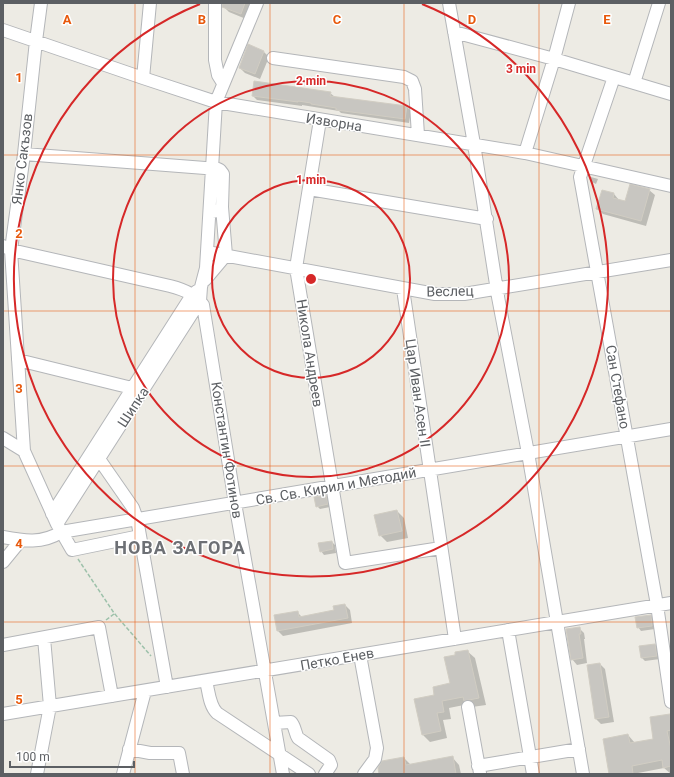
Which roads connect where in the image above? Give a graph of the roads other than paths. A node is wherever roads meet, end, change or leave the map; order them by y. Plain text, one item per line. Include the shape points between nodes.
1 (41, 3) edge
2 (150, 3) edge
3 (215, 3) edge
4 (257, 3) edge
5 (449, 3) edge
6 (569, 3) edge
7 (659, 3) edge
8 (3, 30) edge
9 (454, 32) junction
10 (36, 41) junction
11 (273, 58) dead end
12 (554, 59) junction
13 (614, 77) junction
14 (143, 78) junction
15 (223, 83) junction
16 (634, 83) junction
17 (671, 94) edge
18 (216, 102) junction
19 (320, 120) junction
20 (418, 135) junction
21 (474, 144) junction
22 (525, 153) junction
23 (24, 154) junction
24 (585, 166) junction
25 (212, 168) junction
26 (671, 186) edge
27 (308, 189) junction
28 (222, 207) junction
29 (210, 212) junction
30 (487, 219) junction
31 (7, 248) edge
32 (207, 252) junction
33 (226, 255) junction
34 (671, 260) edge
35 (296, 268) junction
36 (598, 272) junction
37 (497, 288) junction
38 (403, 289) junction
39 (199, 291) junction
40 (18, 360) junction
41 (132, 388) junction
42 (671, 429) edge
43 (627, 436) junction
44 (3, 438) edge
45 (24, 451) junction
46 (528, 453) junction
47 (99, 459) junction
48 (430, 470) junction
49 (332, 486) junction
50 (235, 503) junction
51 (137, 519) junction
52 (57, 523) junction
53 (140, 536) junction
54 (3, 537) edge
55 (21, 540) junction
56 (441, 548) junction
57 (3, 562) edge
58 (671, 603) edge
59 (656, 605) junction
60 (557, 622) junction
61 (508, 630) junction
62 (44, 638) junction
63 (455, 639) junction
64 (3, 645) edge
65 (360, 655) junction
66 (265, 671) junction
67 (206, 681) junction
68 (167, 687) junction
69 (145, 691) junction
70 (112, 696) junction
71 (671, 702) edge
72 (50, 706) junction
73 (468, 707) dead end
74 (3, 714) edge
75 (274, 723) junction
76 (129, 749) junction
77 (579, 749) junction
78 (279, 754) junction
79 (530, 757) junction
80 (479, 770) edge
81 (37, 774) edge
82 (123, 774) edge
83 (182, 774) edge
84 (283, 774) edge
85 (309, 774) edge
86 (325, 774) edge
87 (364, 774) edge
88 (533, 774) edge
89 (583, 774) edge

1 - 10 street, Янко Сакъзов
2 - 14 street
3 - 15 street via 215,60 218,75
4 - 15 street, Шипка
5 - 9 street
6 - 12 street
7 - 16 street
8 - 10 street, Изворна
9 - 12 street
9 - 21 street
10 - 14 street, Изворна
10 - 23 street, Янко Сакъзов
11 - 20 street via 404,77 412,81 415,89
12 - 13 street
12 - 22 street
13 - 16 street
13 - 24 street, Сан Стефано
14 - 18 street, Изворна
15 - 18 street, Шипка
16 - 17 street
18 - 19 street, Изворна
18 - 25 street, Шипка
19 - 20 street, Изворна
19 - 27 street, Никола Андреев
20 - 21 street, Изворна
21 - 22 street, Изворна
21 - 30 street
22 - 24 street, Изворна
23 - 25 street
23 - 31 street, Янко Сакъзов
24 - 26 street, Изворна
24 - 36 street, Сан Стефано via 580,177
25 - 28 street via 220,170 223,174
25 - 29 street, Шипка
27 - 30 street
27 - 35 street, Никола Андреев
28 - 29 street via 218,211
28 - 33 street
29 - 32 street, Шипка
30 - 37 street
31 - 39 street
31 - 40 street, Янко Сакъзов
32 - 33 street, Веслец
32 - 39 street, Шипка via 206,268
33 - 35 street, Веслец
33 - 39 street
34 - 36 street, Веслец
35 - 38 street, Веслец
35 - 49 street, Никола Андреев
36 - 37 street, Веслец
36 - 43 street, Сан Стефано
37 - 38 street, Веслец via 464,294 435,294
37 - 46 street
38 - 48 street, Цар Иван Асен II
39 - 41 street, Шипка
39 - 47 street, Шипка
39 - 50 street, Константин Фотинов via 205,309
40 - 41 street
40 - 45 street, Янко Сакъзов
41 - 52 street, Шипка
42 - 43 street, Св. Св. Кирил и Методий
43 - 46 street, Св. Св. Кирил и Методий
43 - 59 street, Сан Стефано
44 - 45 street
45 - 52 street, Янко Сакъзов
46 - 48 street, Св. Св. Кирил и Методий
46 - 60 street
47 - 51 street via 133,508
47 - 52 street, Шипка
48 - 49 street, Св. Св. Кирил и Методий
48 - 56 street, Цар Иван Асен II
49 - 50 street, Св. Св. Кирил и Методий
49 - 56 street, Никола Андреев via 344,563
50 - 51 street, Св. Св. Кирил и Методий
50 - 66 street, Константин Фотинов
51 - 52 street, Св. Св. Кирил и Методий
51 - 53 street
52 - 53 street, Янко Сакъзов via 72,550
52 - 55 street, Св. Св. Кирил и Методий via 52,537 42,540
53 - 68 street
54 - 55 street, Св. Св. Кирил и Методий
55 - 57 street
56 - 63 street, Цар Иван Асен II
58 - 59 street, Петко Енев
59 - 60 street, Петко Енев
59 - 71 street, Сан Стефано
60 - 61 street, Петко Енев
60 - 77 street
61 - 63 street, Петко Енев
61 - 79 street
62 - 64 street
62 - 70 street via 99,627
62 - 72 street
63 - 65 street, Петко Енев
65 - 66 street, Петко Енев
65 - 87 street via 377,748 374,759
66 - 67 street, Петко Енев
66 - 75 street, Константин Фотинов
67 - 68 street, Петко Енев
67 - 78 street via 213,709
68 - 69 street, Петко Енев
69 - 70 street, Петко Енев
69 - 76 street
70 - 72 street, Петко Енев
72 - 74 street, Петко Енев
72 - 81 street
73 - 80 street
75 - 78 street, Константин Фотинов
75 - 86 street via 291,722 298,738 329,760 331,765
76 - 82 street
76 - 83 street via 150,753 179,753
77 - 79 street
77 - 89 street
78 - 84 street, Константин Фотинов
78 - 85 street
79 - 80 street
79 - 88 street

